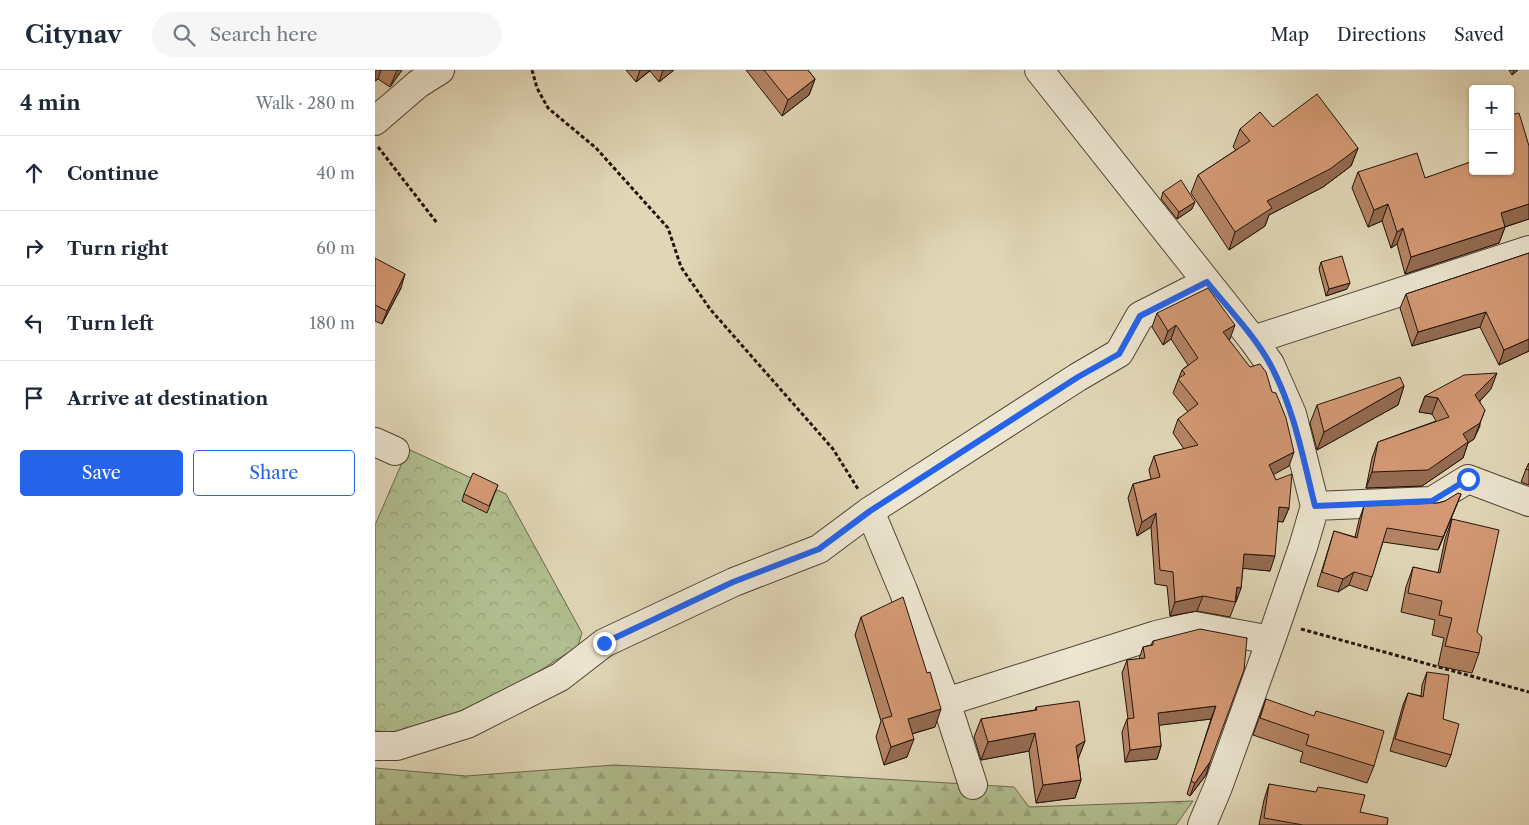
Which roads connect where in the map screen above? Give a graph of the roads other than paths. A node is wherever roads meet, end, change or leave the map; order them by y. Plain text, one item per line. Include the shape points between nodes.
1 (440, 70) edge
2 (1039, 70) edge
3 (375, 122) edge
4 (1529, 250) edge
5 (1207, 282) junction
6 (1253, 340) junction
7 (1529, 502) edge
8 (1315, 506) junction
9 (870, 511) junction
10 (1274, 631) junction
11 (946, 702) junction
12 (375, 746) edge
13 (973, 785) dead end
14 (1202, 825) edge

1 - 3 street via 418,84
2 - 5 street
4 - 6 street
5 - 6 street
5 - 9 street via 1140,316 1119,354
6 - 8 street via 1270,364 1292,414
7 - 8 street via 1468,479 1432,501
8 - 10 street
9 - 11 street
9 - 12 street via 819,549 733,582 604,643 560,677 467,724 397,746
10 - 11 street via 1195,626
10 - 14 street
11 - 13 street

